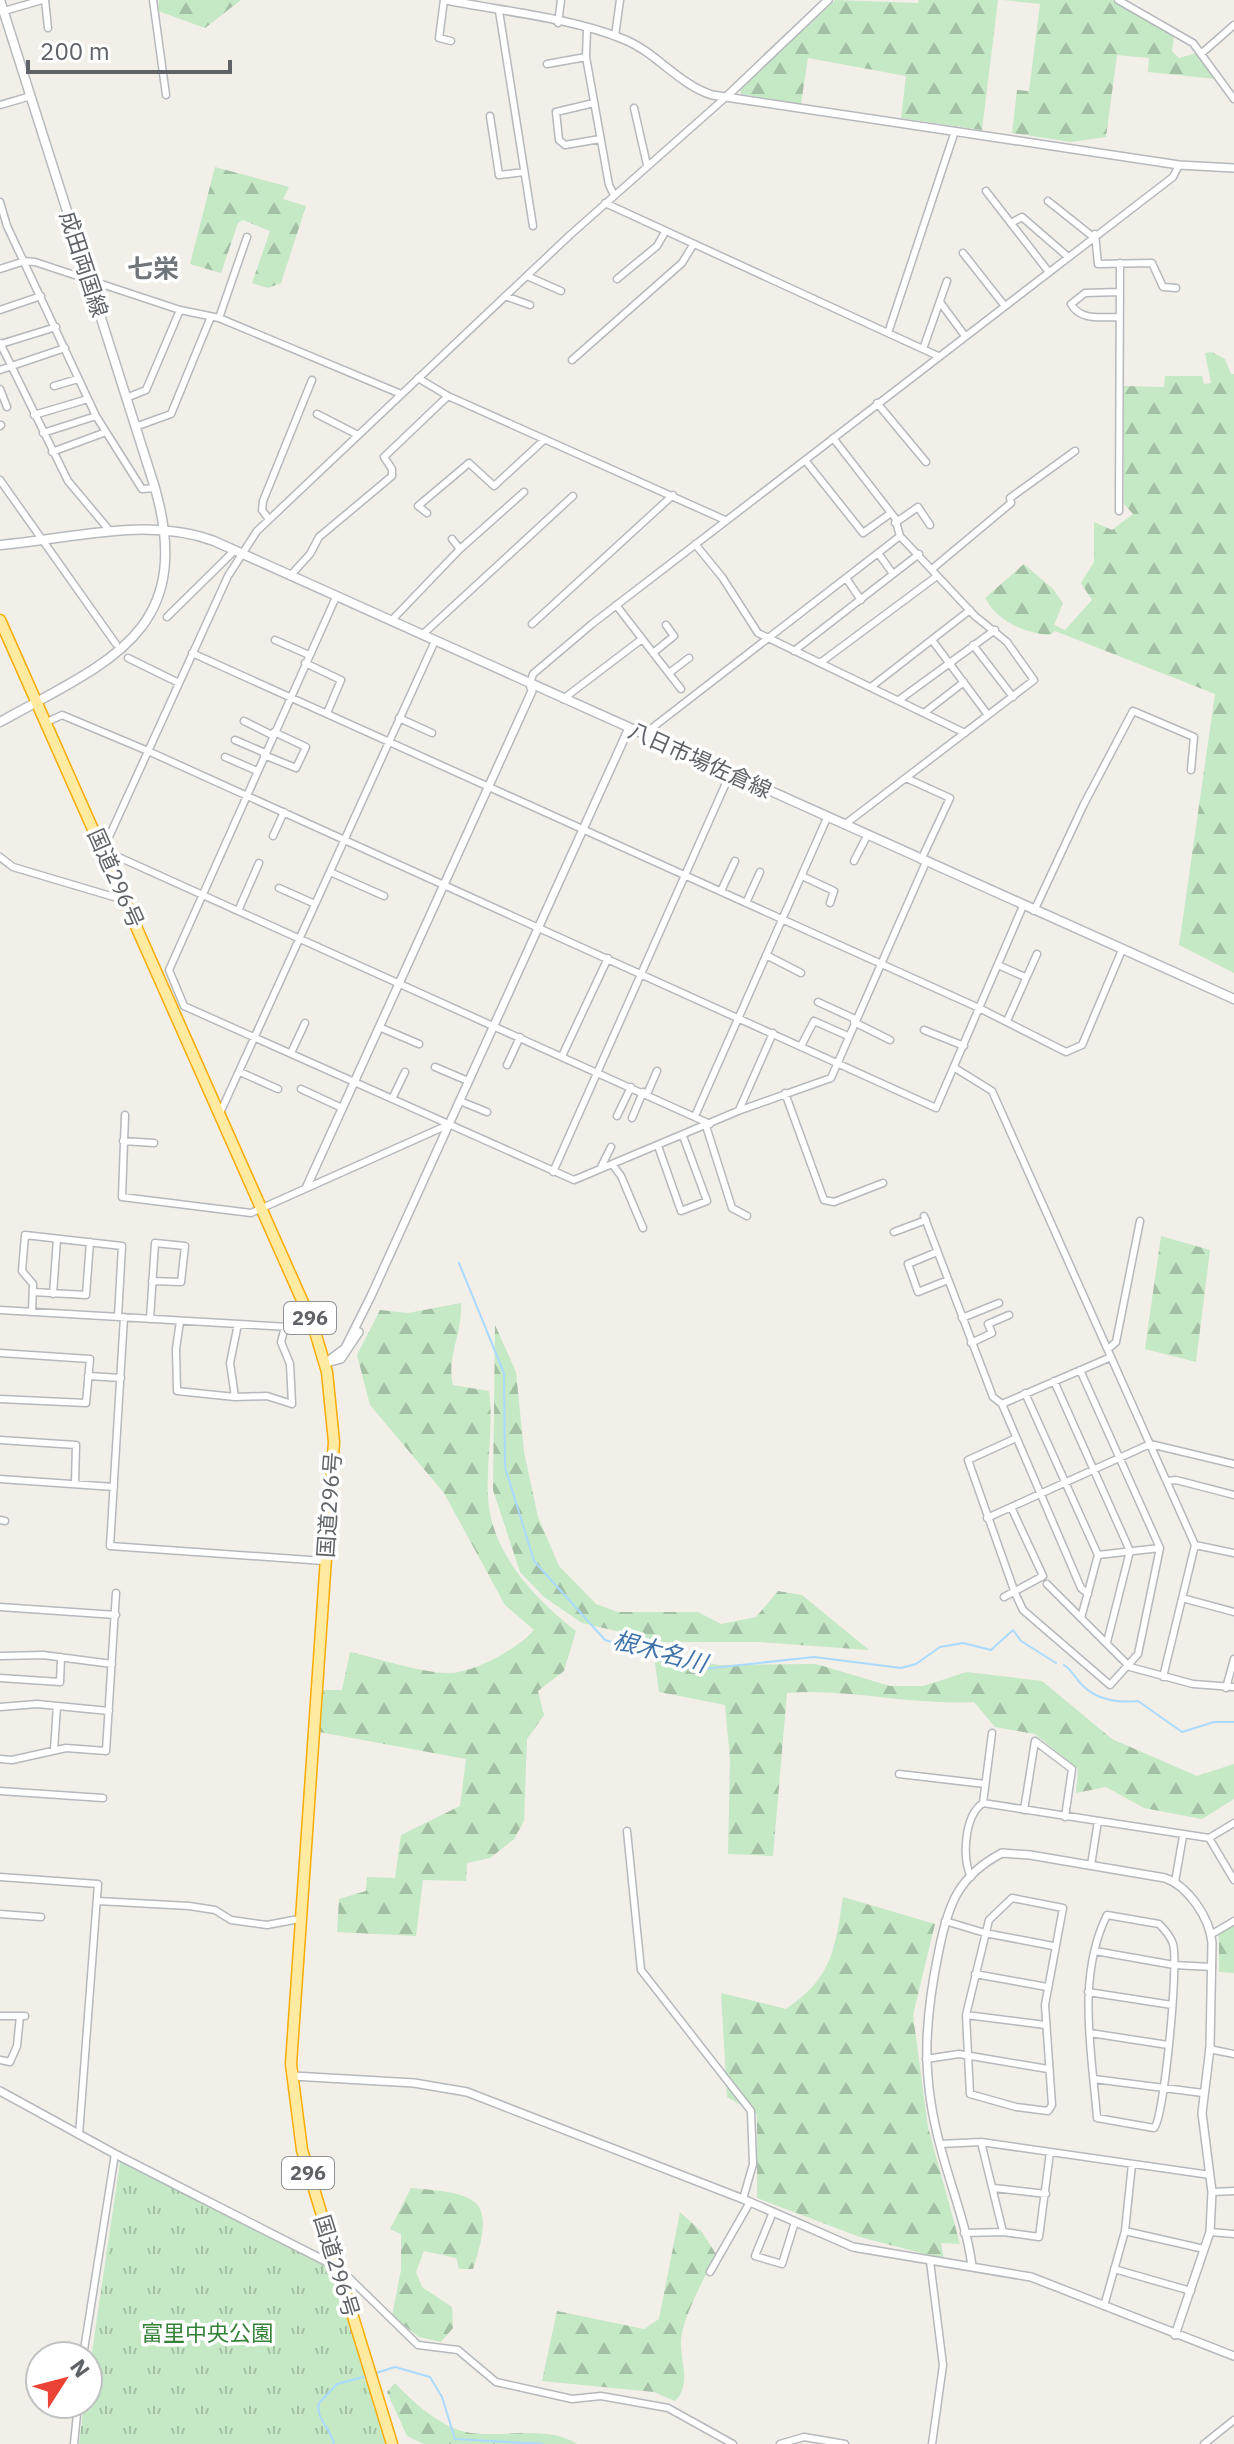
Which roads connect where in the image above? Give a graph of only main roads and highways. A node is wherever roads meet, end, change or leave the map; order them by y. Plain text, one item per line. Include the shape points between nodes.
1 (0, 0) edge
2 (164, 528) junction
3 (0, 545) edge
4 (0, 620) edge
5 (37, 701) junction
6 (0, 722) edge
7 (1234, 999) edge
8 (392, 2444) edge

1 - 2 main road, 成田両国線
2 - 3 main road
2 - 5 main road, 成田両国線 via 162,590 142,629 112,656
2 - 7 main road, 八日市場佐倉線 via 243,554
4 - 5 highway, 国道296号 / 296
5 - 6 main road, 成田両国線
5 - 8 highway, 国道296号 / 296 via 173,996 325,1363 334,1442 299,1919 293,2076 302,2150

